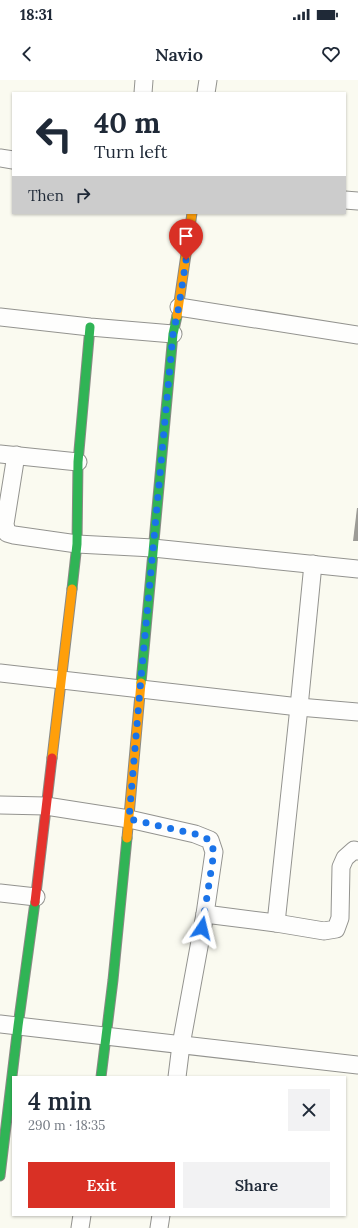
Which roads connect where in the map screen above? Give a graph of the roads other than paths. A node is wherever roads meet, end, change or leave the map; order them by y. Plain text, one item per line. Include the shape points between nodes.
1 (144, 80) edge
2 (208, 80) edge
3 (143, 92) edge
4 (206, 92) edge
5 (0, 158) edge
6 (12, 160) edge
7 (346, 200) edge
8 (358, 201) edge
9 (192, 214) edge
10 (179, 306) junction
11 (0, 317) edge
12 (90, 327) junction
13 (173, 334) junction
14 (358, 334) edge
15 (8, 454) edge
16 (78, 462) junction
17 (77, 544) junction
18 (153, 548) junction
19 (313, 564) junction
20 (358, 569) edge
21 (0, 673) edge
22 (61, 680) junction
23 (140, 689) junction
24 (299, 706) junction
25 (358, 712) edge
26 (0, 805) edge
27 (46, 806) junction
28 (129, 819) junction
29 (358, 851) edge
30 (0, 893) edge
31 (36, 897) junction
32 (205, 914) junction
33 (276, 923) junction
34 (0, 1024) edge
35 (18, 1026) junction
36 (107, 1036) junction
37 (181, 1045) junction
38 (358, 1065) edge
39 (102, 1076) edge
40 (177, 1076) edge
41 (0, 1176) edge
42 (82, 1216) edge
43 (161, 1216) edge
44 (80, 1228) edge
45 (159, 1228) edge

1 - 3 street
2 - 4 street
5 - 6 street
7 - 8 street
9 - 10 street
10 - 13 street
10 - 14 street
11 - 12 street
12 - 13 street
12 - 16 street
13 - 18 street
15 - 16 street
15 - 17 street via 5,524 7,533
16 - 17 street
17 - 18 street
17 - 22 street
18 - 19 street
18 - 23 street
19 - 20 street
19 - 24 street
21 - 22 street
22 - 23 street
22 - 27 street
23 - 24 street
23 - 28 street
24 - 25 street
24 - 33 street
26 - 27 street
27 - 28 street
27 - 31 street
28 - 32 street via 195,834 210,840 214,852
28 - 36 street
29 - 33 street via 354,850 345,858 341,867 340,918 336,929 324,932
30 - 31 street
31 - 35 street
32 - 33 street
32 - 37 street
34 - 35 street
35 - 36 street
35 - 41 street
36 - 37 street
36 - 39 street
37 - 38 street
37 - 40 street
42 - 44 street
43 - 45 street

